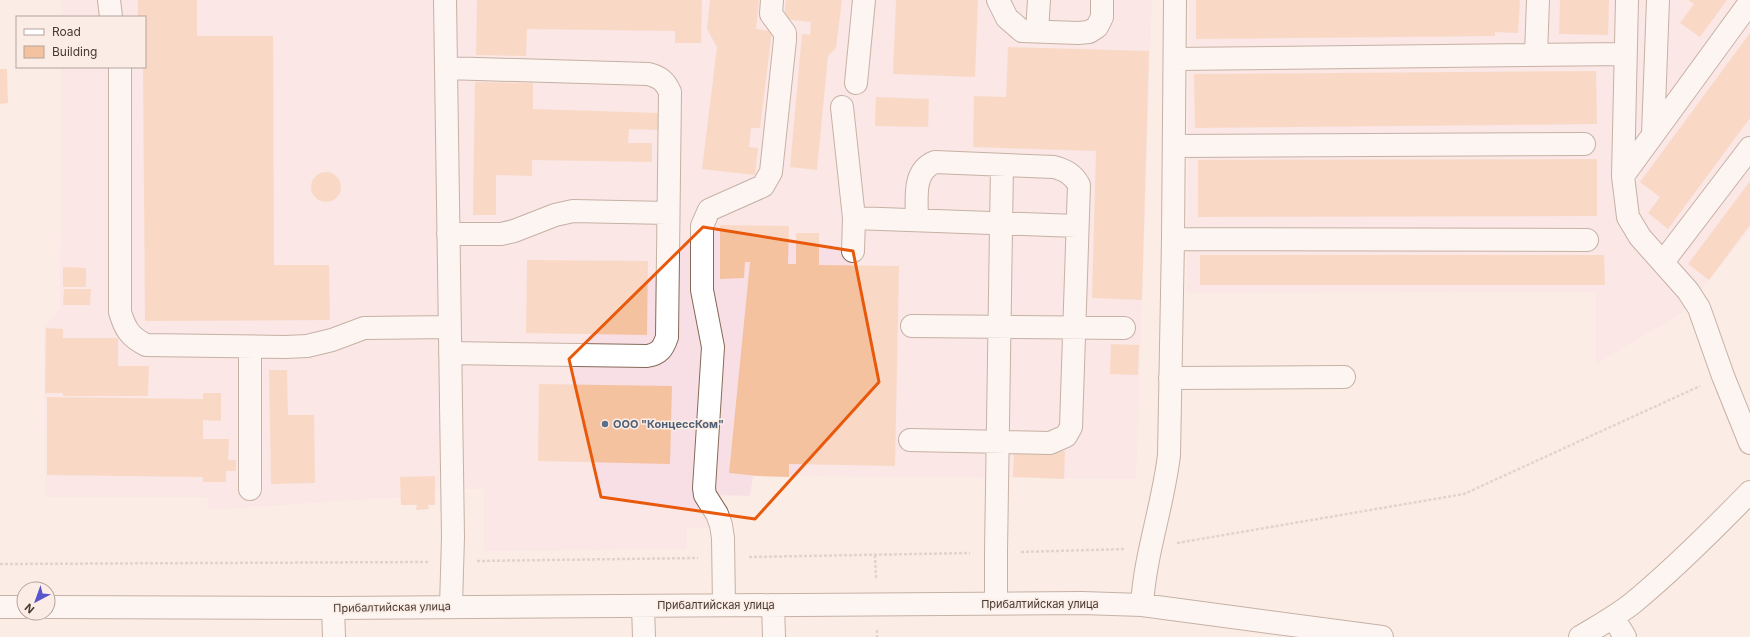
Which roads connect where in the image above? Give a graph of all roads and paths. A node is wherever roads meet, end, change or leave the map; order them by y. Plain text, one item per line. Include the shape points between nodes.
1 (109, 0) edge
2 (445, 0) edge
3 (772, 0) edge
4 (864, 0) edge
5 (998, 0) edge
6 (1039, 0) edge
7 (1102, 0) edge
8 (1175, 0) edge
9 (1538, 0) edge
10 (1627, 0) edge
11 (1658, 0) edge
12 (1750, 2) edge
13 (111, 16) edge
14 (1037, 32) junction
15 (1626, 54) junction
16 (1536, 55) junction
17 (1174, 58) junction
18 (120, 68) edge
19 (446, 68) junction
20 (856, 83) dead end
21 (842, 107) dead end
22 (1653, 134) junction
23 (1584, 144) dead end
24 (1174, 146) junction
25 (1750, 148) edge
26 (1002, 165) junction
27 (1623, 176) junction
28 (668, 213) junction
29 (854, 218) junction
30 (917, 220) junction
31 (1001, 223) junction
32 (1077, 226) junction
33 (448, 234) junction
34 (1173, 239) junction
35 (1587, 240) dead end
36 (853, 251) dead end
37 (1663, 262) junction
38 (912, 326) dead end
39 (449, 327) junction
40 (999, 327) junction
41 (1074, 327) junction
42 (1124, 328) dead end
43 (250, 346) junction
44 (450, 353) junction
45 (1723, 376) junction
46 (1344, 377) dead end
47 (1170, 378) junction
48 (910, 440) dead end
49 (997, 442) junction
50 (1750, 442) edge
51 (250, 489) dead end
52 (1750, 492) edge
53 (1150, 547) junction
54 (996, 552) junction
55 (723, 557) junction
56 (452, 562) junction
57 (0, 564) edge
58 (996, 603) junction
59 (724, 605) junction
60 (773, 605) junction
61 (1142, 605) junction
62 (452, 606) junction
63 (643, 606) junction
64 (0, 607) edge
65 (16, 607) edge
66 (56, 607) edge
67 (333, 608) junction
68 (1613, 617) junction
69 (334, 637) edge
70 (644, 637) edge
71 (774, 637) edge
72 (1382, 637) edge
73 (1580, 637) edge
74 (1625, 637) edge

1 - 13 street
2 - 19 street
3 - 55 street via 771,14 784,33 785,40 771,172 763,186 709,210 702,226 702,290 712,347 704,495 721,525
4 - 20 street
5 - 14 street via 1014,26 1022,31
6 - 14 street
7 - 14 street via 1102,16 1097,27 1089,32
8 - 17 street
9 - 16 street
10 - 15 street
11 - 22 street
12 - 22 street
15 - 16 street
15 - 27 street
16 - 17 street
17 - 24 street
18 - 43 street via 120,312 124,325 134,339 146,345
19 - 28 street via 648,74 660,78 667,84 670,92
19 - 33 street
21 - 29 street
22 - 27 street
23 - 24 street
24 - 34 street
25 - 37 street
26 - 30 street via 935,162 927,165 920,174 917,185
26 - 31 street
26 - 32 street via 1054,167 1074,177 1079,185
27 - 37 street via 1628,217 1640,237
28 - 33 street via 572,211 555,215 514,232
28 - 44 street via 667,337 657,354 647,356
29 - 30 street
29 - 36 street
30 - 31 street
31 - 32 street
31 - 40 street
32 - 41 street
33 - 39 street
34 - 35 street
34 - 47 street
37 - 45 street via 1699,308
38 - 40 street
39 - 43 street via 364,328 308,346
39 - 44 street
40 - 41 street
40 - 49 street
41 - 42 street
41 - 49 street via 1071,428 1066,436 1050,443
43 - 51 street
44 - 56 street
45 - 50 street
45 - 53 path via 1464,494
46 - 47 street
47 - 53 street via 1168,463
48 - 49 street
49 - 54 street
52 - 68 street via 1699,544
53 - 54 path
53 - 61 street via 1143,583
54 - 55 path
54 - 58 street
55 - 56 path
55 - 59 street
56 - 57 path
56 - 62 street
58 - 60 street, Прибалтийская улица
58 - 61 street, Прибалтийская улица
59 - 60 street, Прибалтийская улица
59 - 63 street, Прибалтийская улица
60 - 71 street
61 - 72 street, Прибалтийская улица
62 - 63 street, Прибалтийская улица
62 - 67 street, Прибалтийская улица
63 - 70 street
64 - 65 street
66 - 67 street, Прибалтийская улица
67 - 69 street
68 - 73 street
68 - 74 street

